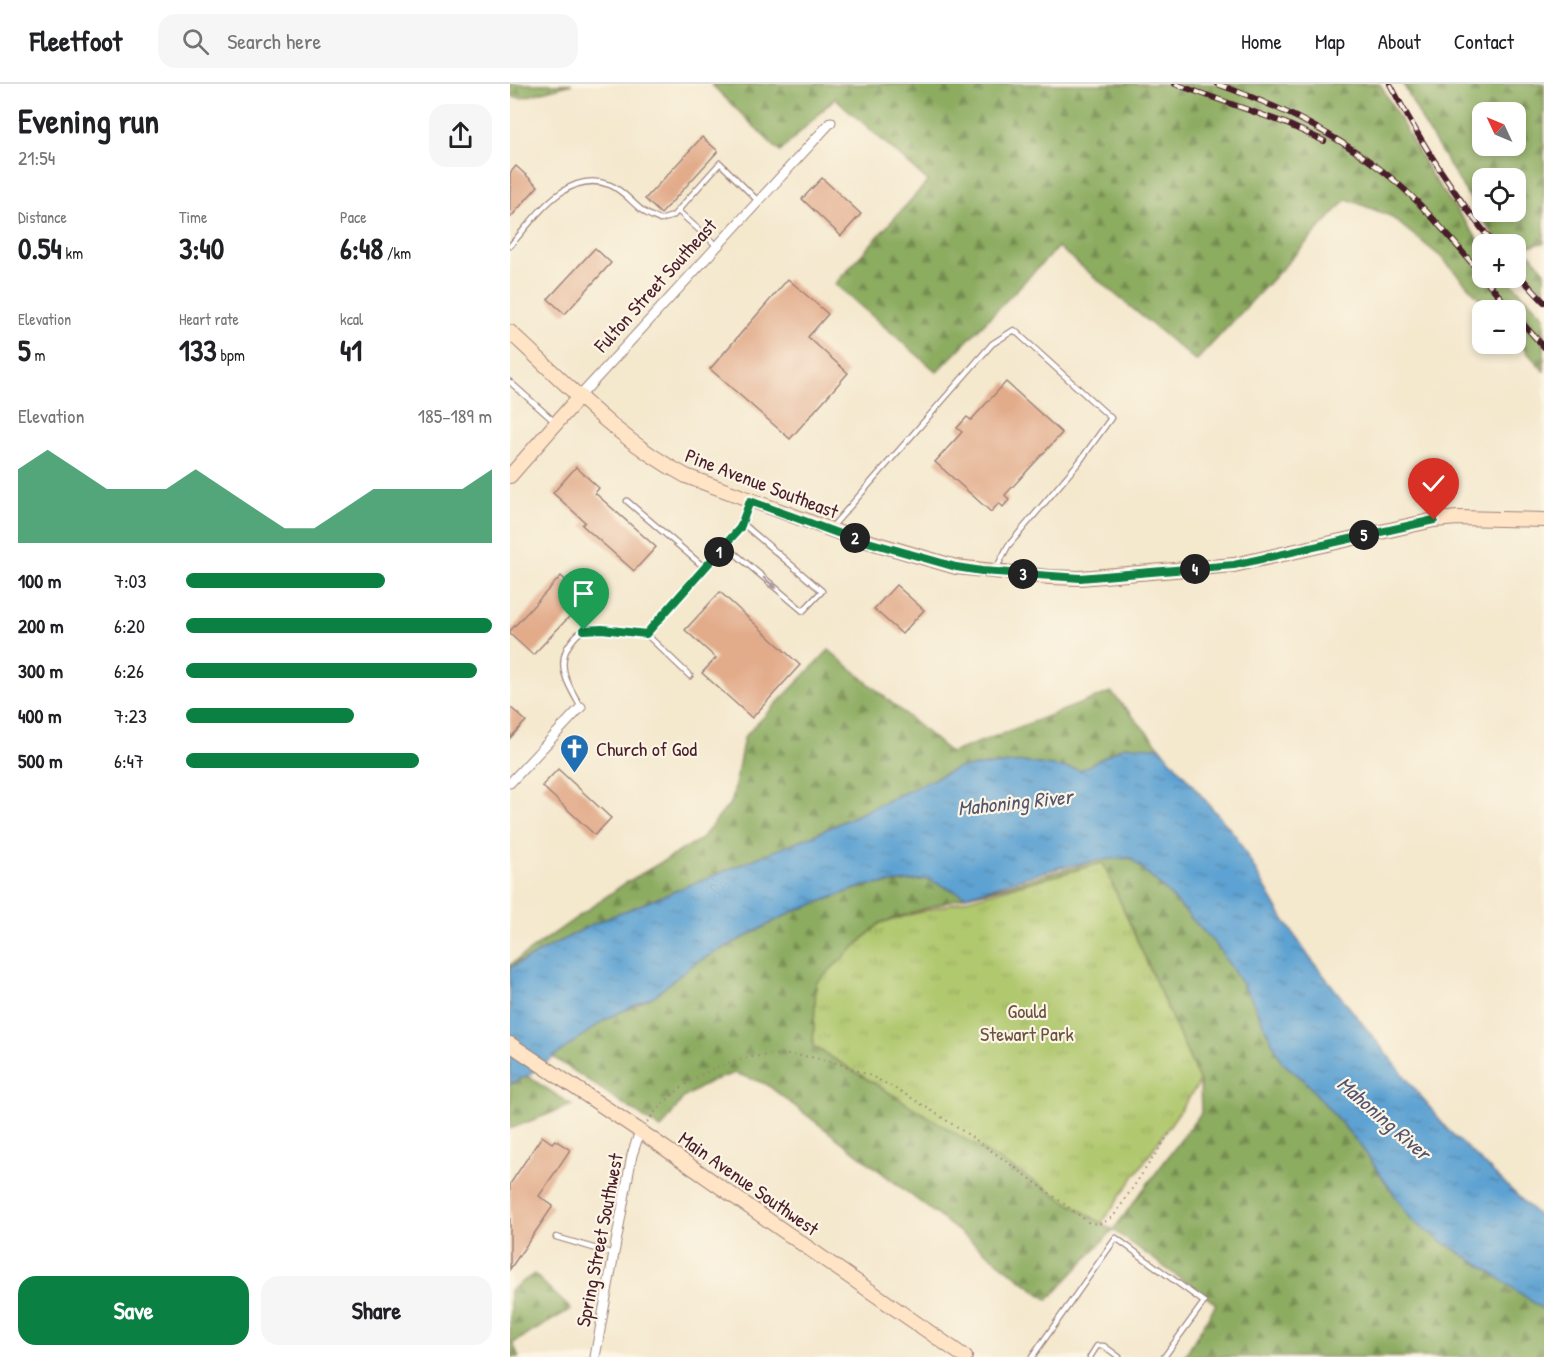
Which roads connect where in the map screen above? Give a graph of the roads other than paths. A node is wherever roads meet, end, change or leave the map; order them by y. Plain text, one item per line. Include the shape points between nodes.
1 (831, 122) dead end
2 (758, 201) junction
3 (678, 211) junction
4 (510, 246) edge
5 (717, 246) junction
6 (510, 332) edge
7 (510, 382) edge
8 (580, 396) junction
9 (557, 424) junction
10 (510, 476) edge
11 (627, 501) dead end
12 (750, 501) junction
13 (1544, 520) edge
14 (742, 523) junction
15 (830, 530) junction
16 (725, 545) junction
17 (705, 568) junction
18 (995, 572) junction
19 (646, 634) junction
20 (690, 676) dead end
21 (580, 707) joint
22 (510, 783) edge
23 (510, 1044) edge
24 (640, 1131) junction
25 (556, 1237) dead end
26 (614, 1254) junction
27 (595, 1357) edge
28 (965, 1357) edge
29 (1032, 1357) edge
30 (1090, 1357) edge
31 (1119, 1357) edge
32 (1164, 1357) edge

1 - 2 street, Fulton Street Southeast
2 - 3 lane via 720,163
2 - 5 street, Fulton Street Southeast
3 - 4 lane via 660,219 643,211 610,184 582,182 554,197
3 - 5 lane
5 - 8 street, Fulton Street Southeast
6 - 8 street, Pine Avenue Southeast
7 - 9 lane
8 - 9 street, Fulton Street Southeast
8 - 12 street, Pine Avenue Southeast via 663,464
9 - 10 street, Fulton Street Southeast
11 - 17 lane
12 - 14 lane
12 - 15 street, Pine Avenue Southeast
13 - 18 street, Pine Avenue Southeast via 1434,520 1218,567 1080,578
14 - 16 lane
16 -> 14 lane via 803,611 822,591
15 - 18 street, Pine Avenue Southeast via 956,567
15 - 18 lane via 992,344 1014,330 1111,418 1008,546
16 - 17 lane
17 - 19 lane
19 - 20 lane
19 - 21 lane via 584,630 572,640 565,650 563,666 567,685
21 - 22 street
23 - 24 street, Main Avenue Southwest
24 - 26 street, Spring Street Southwest
24 - 28 street, Main Avenue Southwest
25 - 26 lane
26 - 27 street, Spring Street Southwest
29 - 32 lane via 1116,1238 1204,1302
30 - 31 lane via 1097,1346 1104,1346

